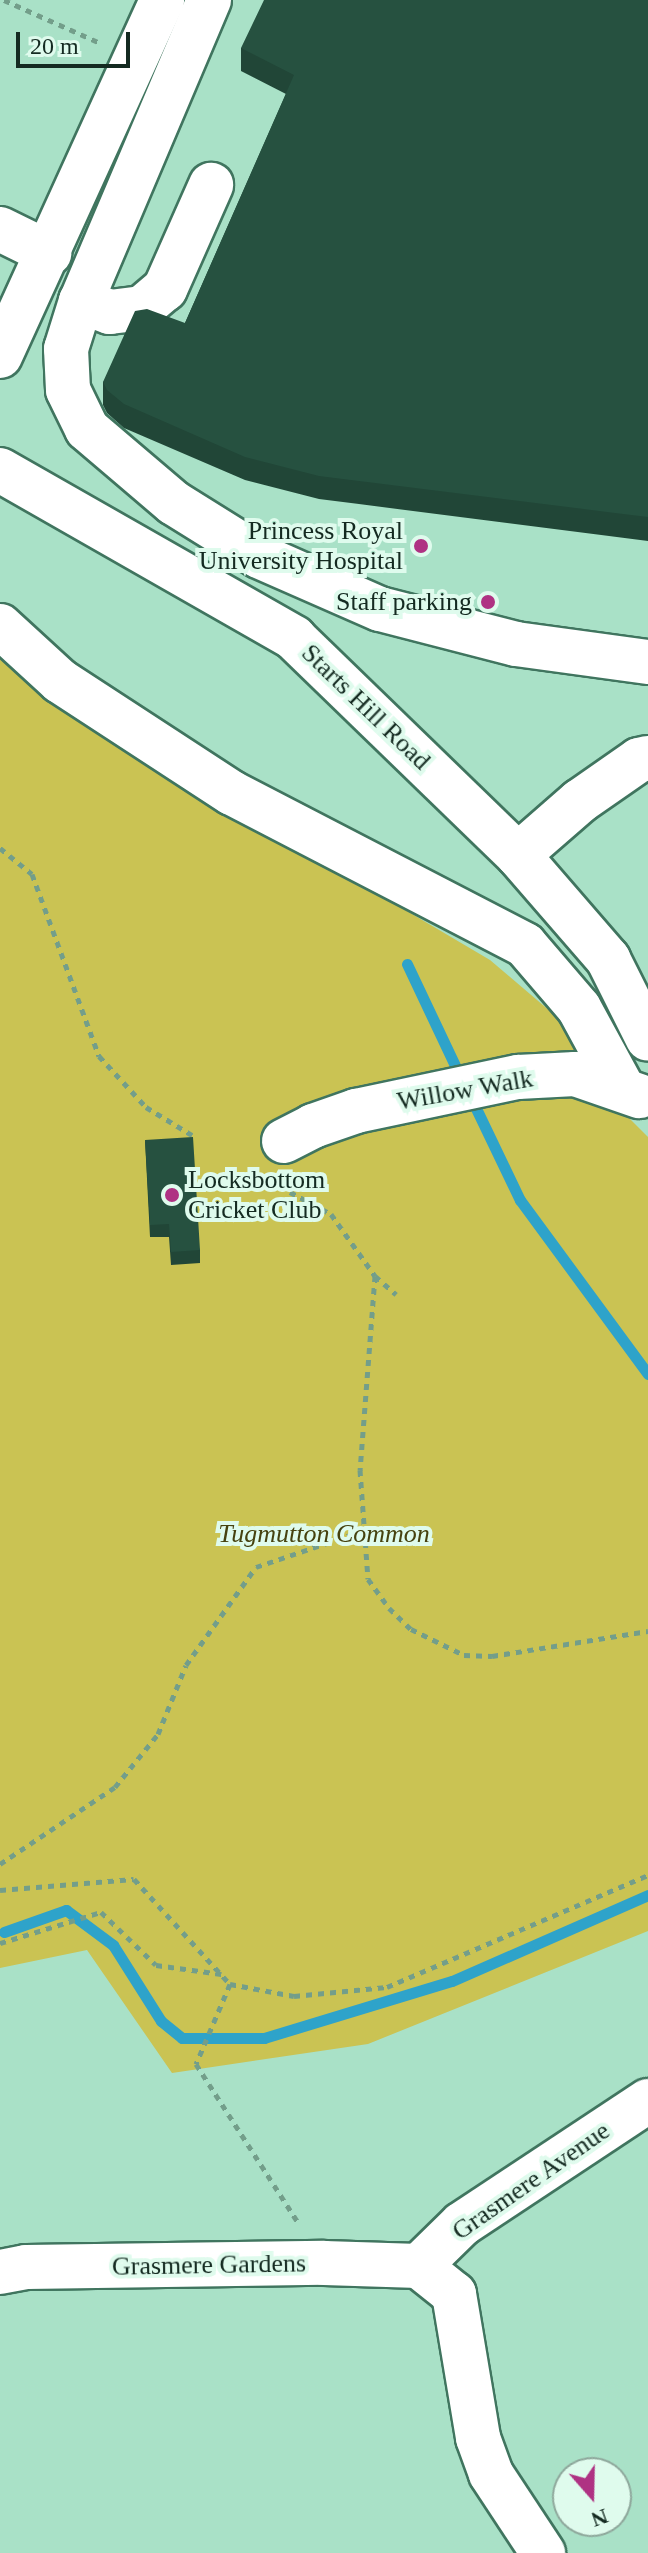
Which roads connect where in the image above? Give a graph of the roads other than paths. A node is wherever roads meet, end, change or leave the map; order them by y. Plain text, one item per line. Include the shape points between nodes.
1 (162, 0) edge
2 (209, 0) edge
3 (211, 185) dead end
4 (0, 229) edge
5 (49, 253) junction
6 (81, 301) junction
7 (0, 356) edge
8 (0, 470) edge
9 (0, 626) edge
10 (648, 662) edge
11 (648, 758) edge
12 (518, 855) junction
13 (648, 1039) edge
14 (636, 1095) edge
15 (284, 1141) dead end
16 (648, 2101) edge
17 (419, 2266) junction
18 (0, 2272) edge
19 (532, 2550) edge

1 - 5 street
2 - 6 street
3 - 6 street via 165,289 142,308 110,312
4 - 5 street
5 - 7 street
6 - 10 street via 66,349 68,390 87,429 174,503 259,556 380,609 516,644
8 - 12 street, Starts Hill Road via 294,638
9 - 14 street via 60,681 232,793 525,945 579,1008
11 - 12 street via 580,801
12 - 13 street, Starts Hill Road via 608,959
14 - 15 street, Willow Walk via 575,1074 518,1077 356,1111
16 - 17 street, Grasmere Avenue via 462,2224
17 - 18 street, Grasmere Gardens via 26,2267
17 - 19 street via 454,2294 478,2438

